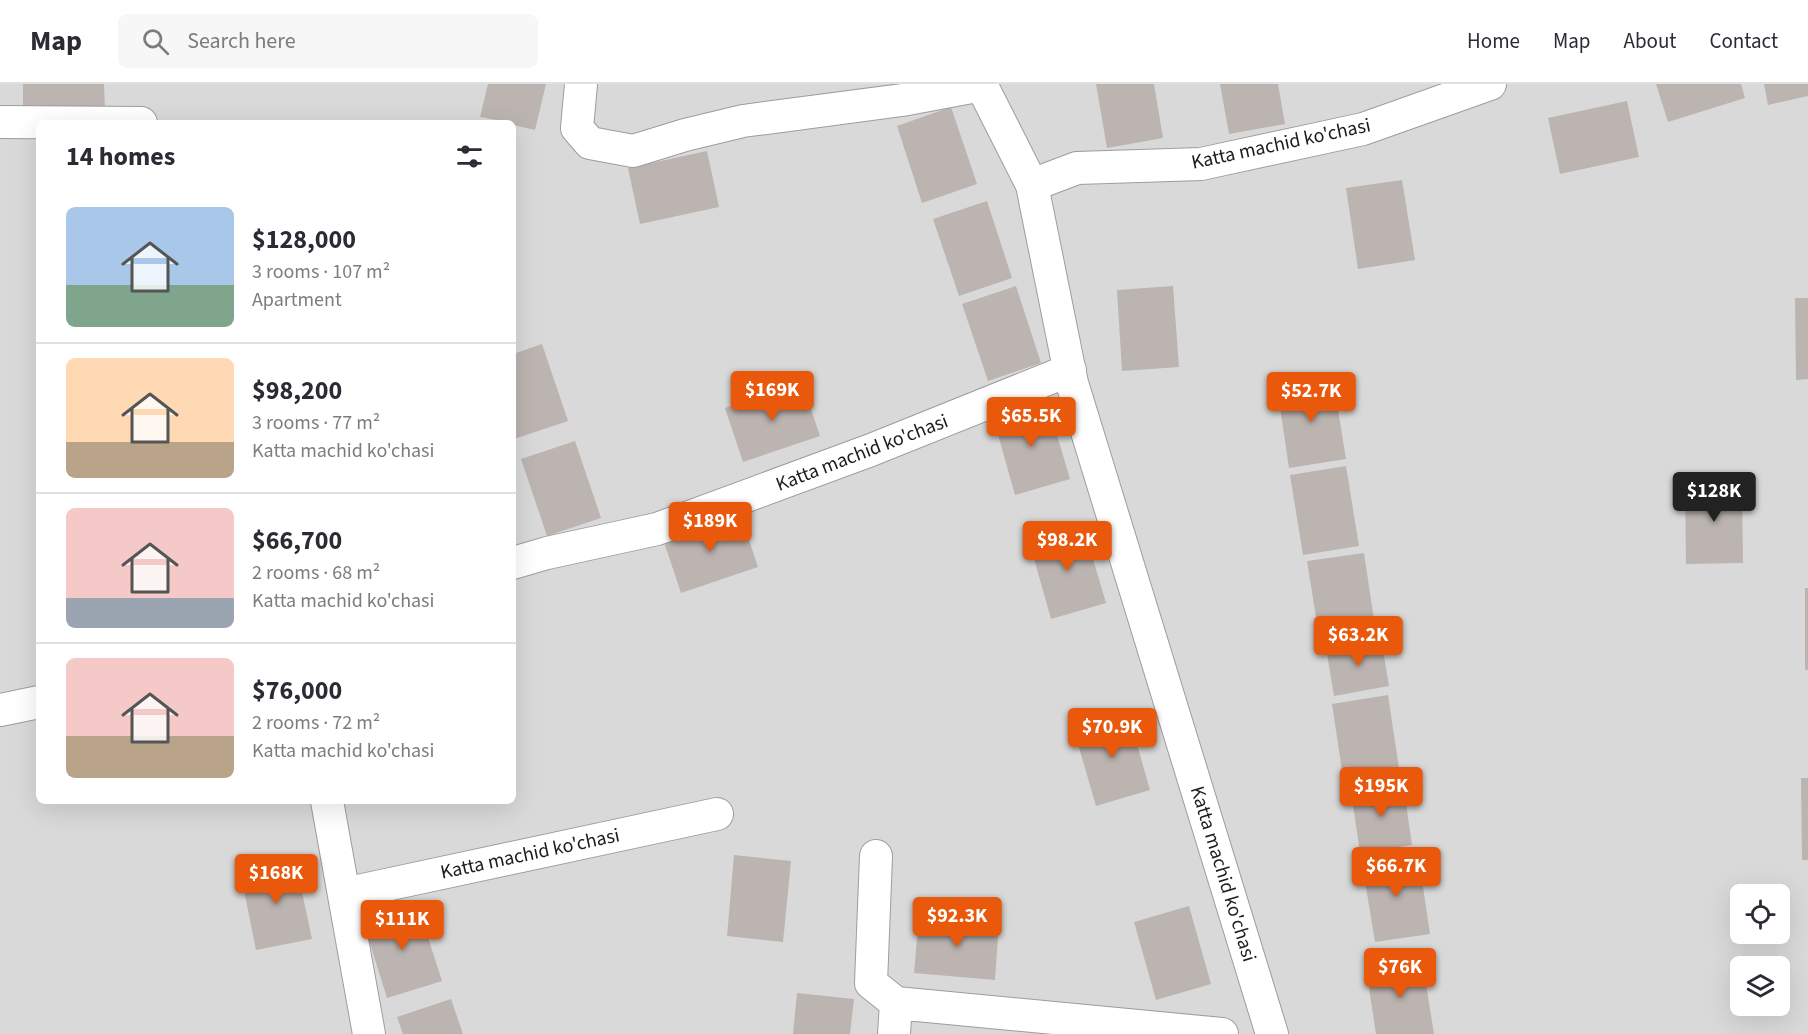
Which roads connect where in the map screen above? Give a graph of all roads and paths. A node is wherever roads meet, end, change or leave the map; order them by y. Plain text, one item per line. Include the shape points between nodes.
1 (580, 84) edge
2 (1490, 84) edge
3 (982, 85) edge
4 (0, 122) edge
5 (36, 122) edge
6 (1032, 185) junction
7 (1070, 370) junction
8 (516, 562) edge
9 (36, 703) edge
10 (0, 710) edge
11 (328, 804) edge
12 (717, 814) dead end
13 (876, 856) dead end
14 (344, 894) junction
15 (896, 1003) junction
16 (369, 1034) edge
17 (894, 1034) edge
18 (1222, 1034) edge
19 (1272, 1034) edge

1 - 3 street, Katta machid ko'chasi via 577,128 590,144 633,151 743,121
2 - 6 street, Katta machid ko'chasi via 1363,129 1200,164 1077,168
3 - 6 street, Katta machid ko'chasi
4 - 5 street
6 - 7 street, Katta machid ko'chasi
7 - 8 street, Katta machid ko'chasi via 871,450 657,529
7 - 19 street, Katta machid ko'chasi
9 - 10 street
11 - 14 street
12 - 14 street, Katta machid ko'chasi
13 - 15 street via 871,982
14 - 16 street
15 - 17 street
15 - 18 street

